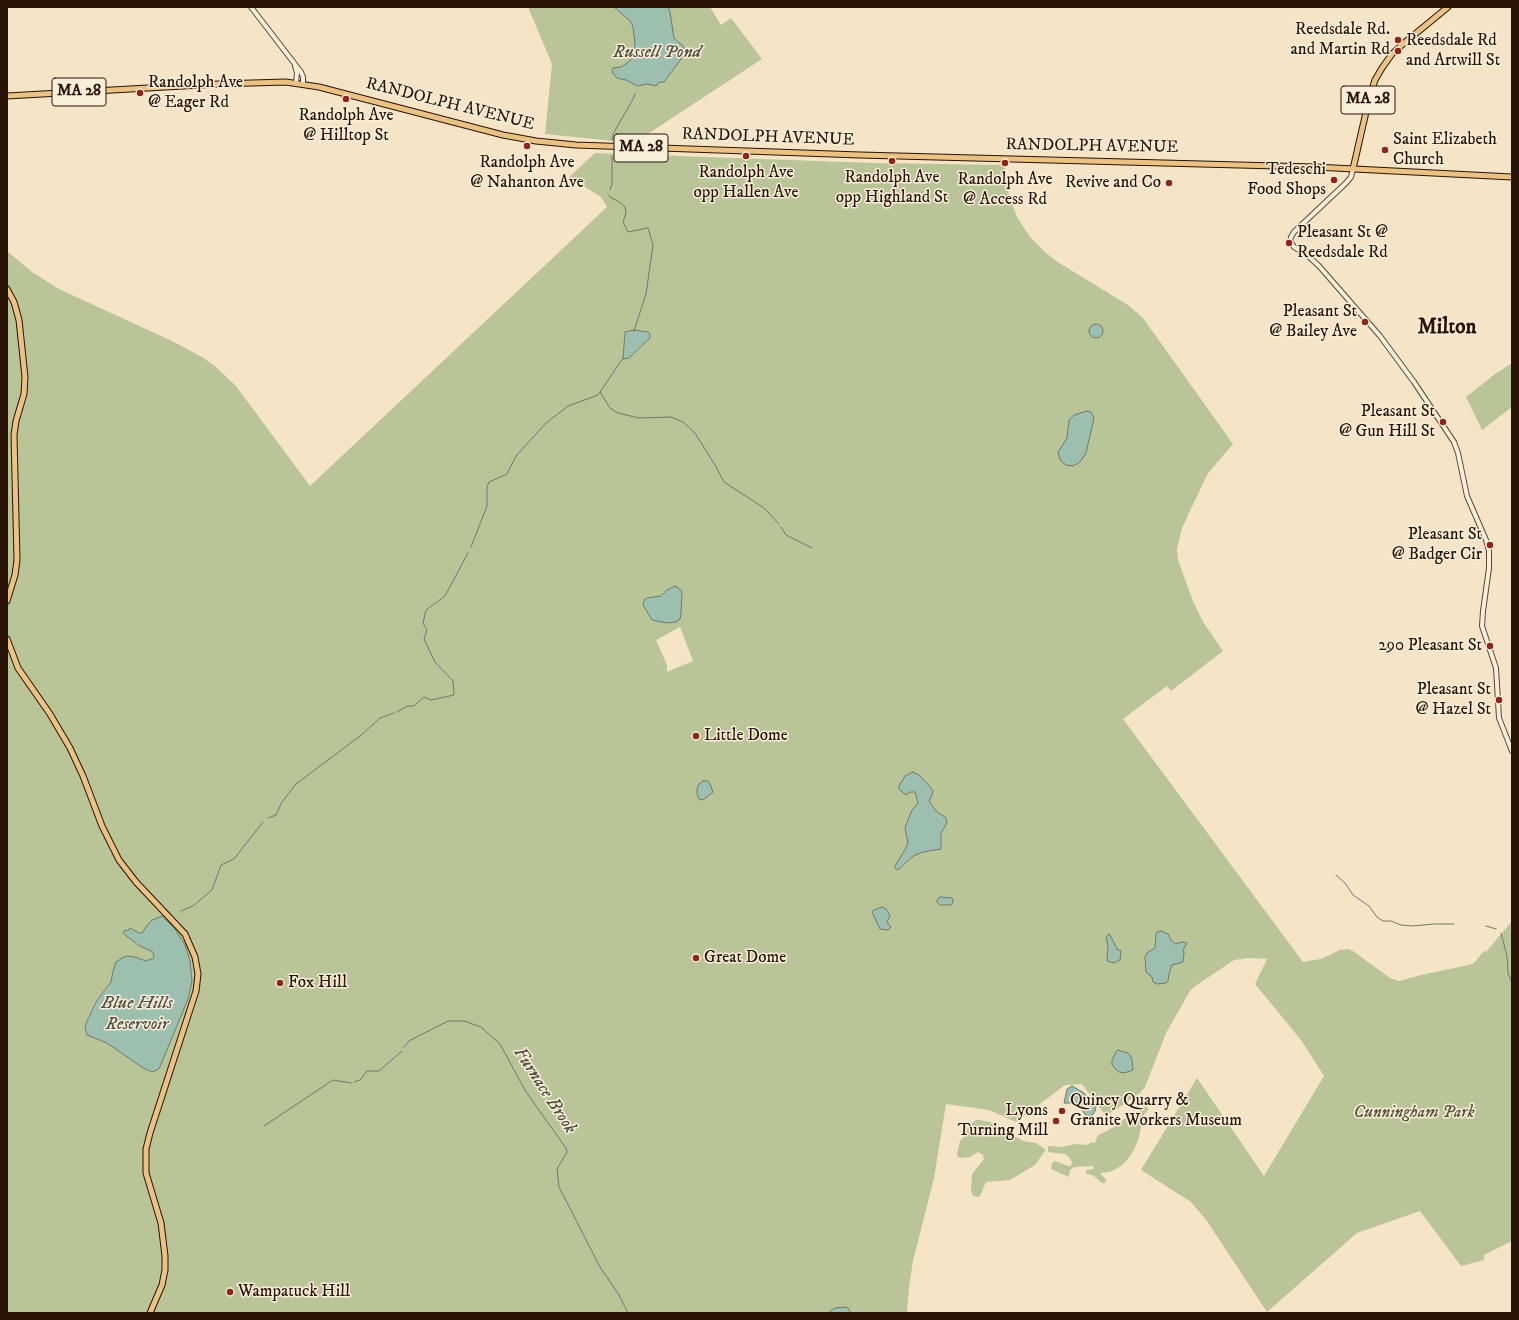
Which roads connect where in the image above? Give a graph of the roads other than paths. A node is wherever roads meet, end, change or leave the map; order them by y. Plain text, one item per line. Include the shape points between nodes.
1 (251, 7) edge
2 (1448, 7) edge
3 (293, 61) junction
4 (296, 83) junction
5 (303, 84) junction
6 (7, 96) edge
7 (1352, 168) junction
8 (1512, 176) edge
9 (7, 289) edge
10 (7, 602) edge
11 (7, 640) edge
12 (1512, 751) edge
13 (150, 1313) edge

1 - 3 street
2 - 7 main road, MA 28 via 1392,54 1382,68 1369,99
3 - 4 street
3 - 5 street via 303,76
4 - 5 main road, RANDOLPH AVENUE / MA 28
4 - 6 main road, RANDOLPH AVENUE / MA 28 via 255,82
5 - 7 main road, RANDOLPH AVENUE / MA 28 via 503,135 576,146
7 - 8 main road, RANDOLPH AVENUE
7 - 12 street via 1351,177 1346,183 1294,232 1290,242 1319,266 1385,342 1448,432 1455,446 1467,496 1486,540 1489,571 1482,626 1496,668 1500,721
9 - 10 main road via 20,320 25,377 24,394 14,430 17,560
11 - 13 main road via 18,668 70,748 119,860 136,882 179,926 190,942 195,957 198,974 196,991 146,1149 146,1174 161,1223 165,1256 163,1281

